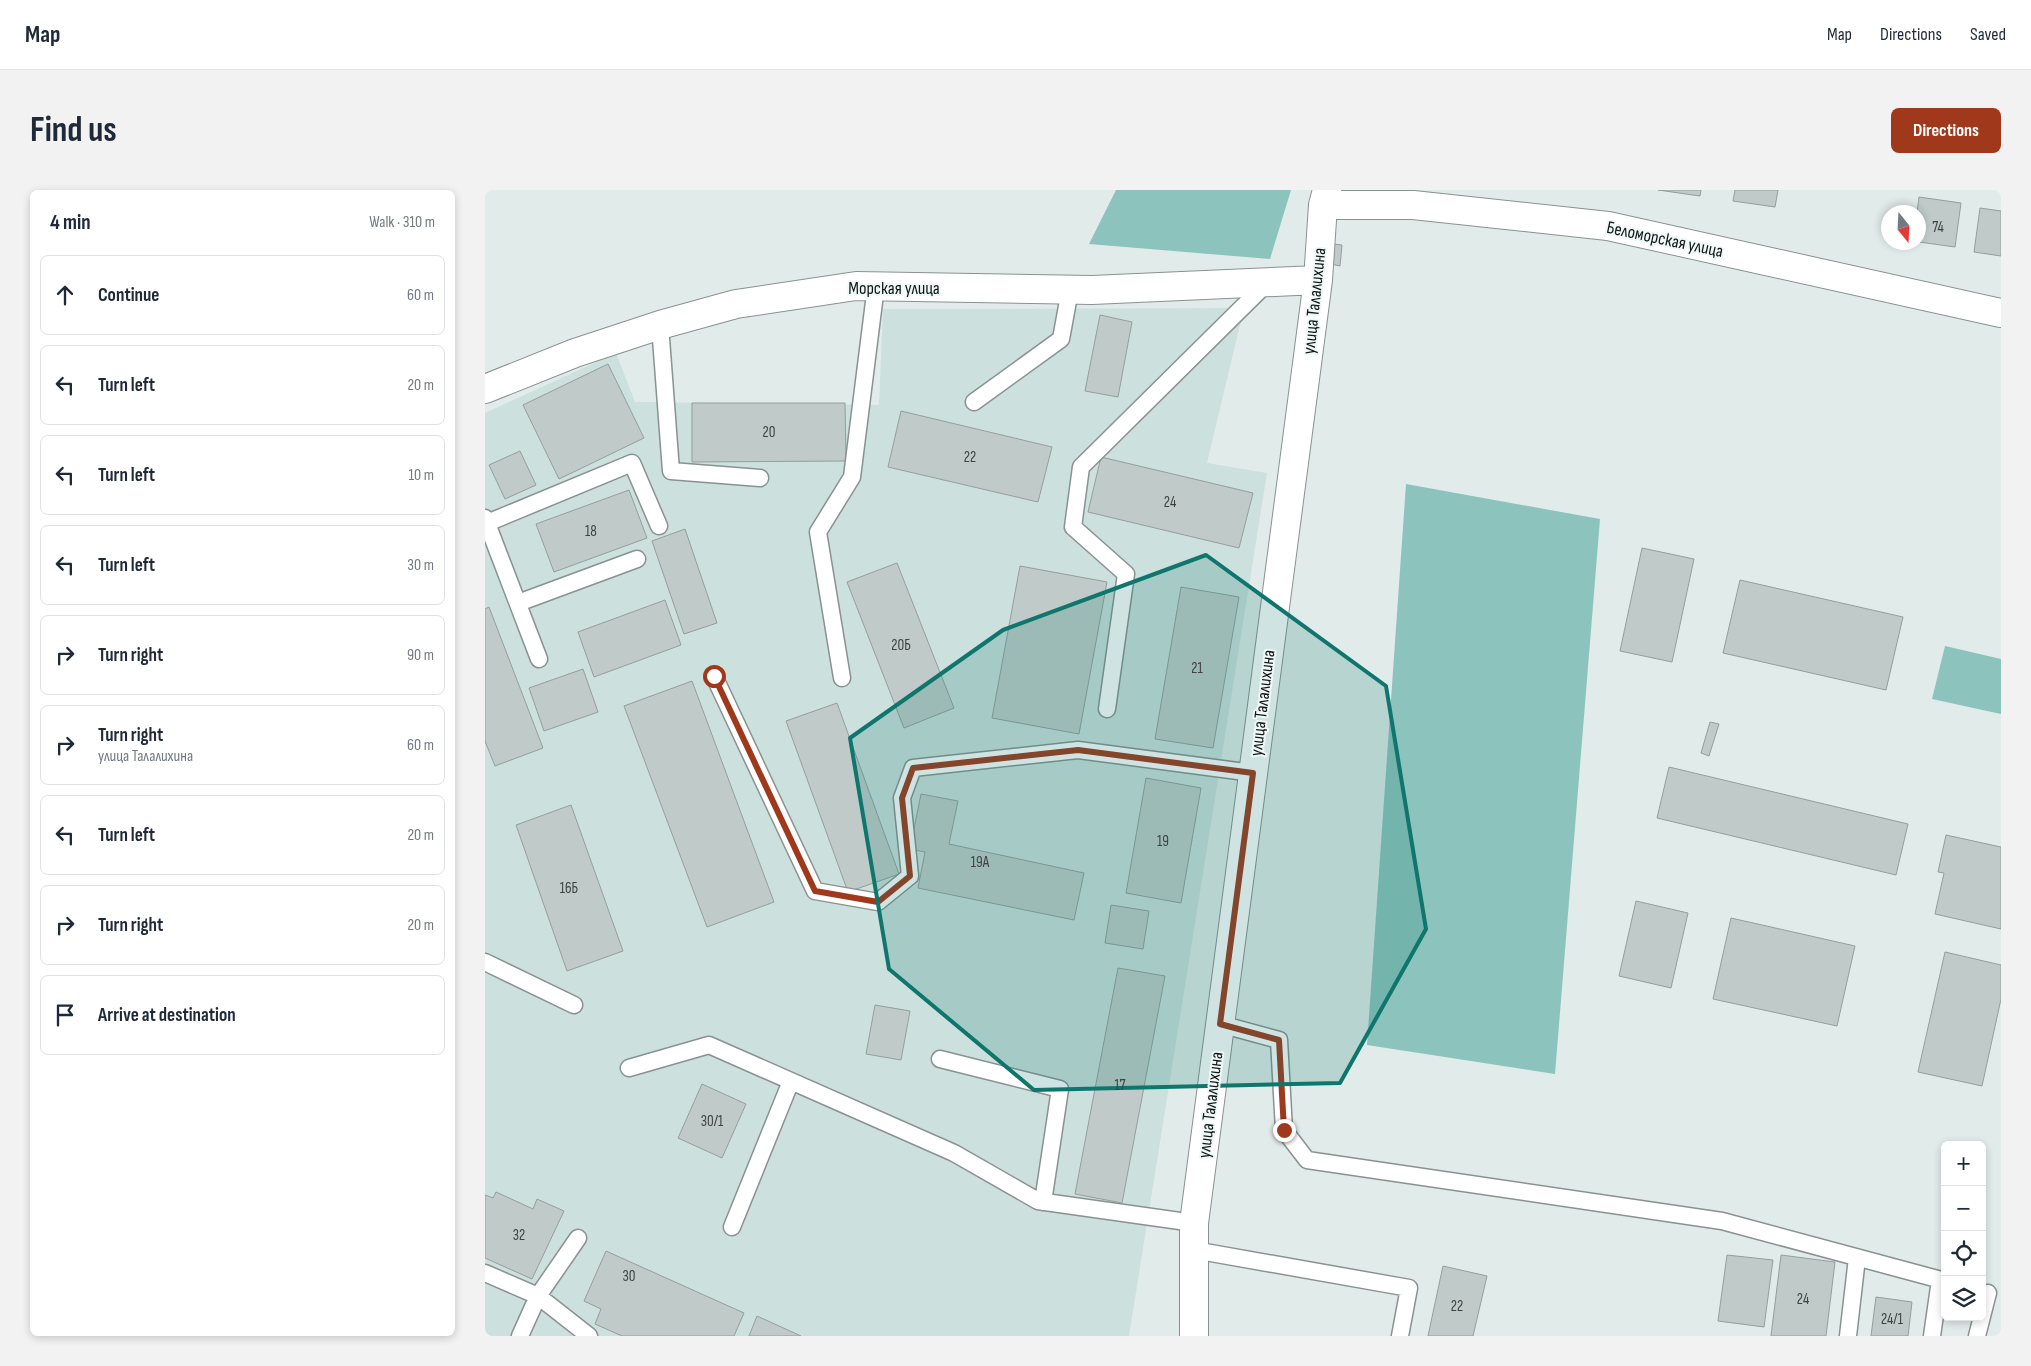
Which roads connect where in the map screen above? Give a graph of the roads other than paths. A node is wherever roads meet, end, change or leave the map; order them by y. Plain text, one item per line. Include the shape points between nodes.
1 (1325, 198) edge
2 (1318, 280) junction
3 (1268, 282) junction
4 (876, 286) junction
5 (1070, 290) junction
6 (2001, 313) edge
7 (660, 325) junction
8 (485, 389) edge
9 (975, 402) dead end
10 (761, 478) dead end
11 (486, 521) edge
12 (659, 526) dead end
13 (637, 559) dead end
14 (517, 603) junction
15 (539, 659) dead end
16 (714, 676) dead end
17 (842, 678) dead end
18 (1107, 709) dead end
19 (1253, 773) junction
20 (485, 962) edge
21 (575, 1005) dead end
22 (1220, 1024) junction
23 (940, 1058) dead end
24 (629, 1068) dead end
25 (791, 1081) junction
26 (1043, 1202) junction
27 (1194, 1224) junction
28 (732, 1227) dead end
29 (578, 1238) dead end
30 (1194, 1250) junction
31 (1857, 1258) junction
32 (485, 1273) edge
33 (1941, 1280) edge
34 (1941, 1286) edge
35 (1991, 1293) edge
36 (538, 1296) junction
37 (520, 1336) edge
38 (589, 1336) edge
39 (1194, 1336) edge
40 (1400, 1336) edge
41 (1848, 1336) edge
42 (1932, 1336) edge
43 (1977, 1336) edge

1 - 2 street, улица Талалихина
1 - 6 street, Беломорская улица via 1608,226
2 - 3 street, Морская улица
2 - 19 street, улица Талалихина
3 - 5 street, Морская улица
3 - 18 lane via 1081,467 1073,527 1126,574
4 - 5 street, Морская улица
4 - 7 street, Морская улица via 856,286 736,304
4 - 17 lane via 852,477 818,532
5 - 9 lane via 1061,339
7 - 8 street, Морская улица
7 - 10 lane via 671,470
11 - 12 lane via 632,462
11 - 14 lane
13 - 14 lane
14 - 15 lane
16 - 19 lane via 815,891 878,902 910,876 902,798 913,768 1078,750
19 - 22 street, улица Талалихина
20 - 21 lane
22 - 27 street, улица Талалихина
22 - 31 lane via 1279,1040 1284,1130 1307,1160 1722,1221
23 - 26 lane via 1060,1089
24 - 25 lane via 709,1044
25 - 26 lane via 954,1153
25 - 28 lane
26 - 27 lane
27 - 30 street, улица Талалихина
29 - 36 lane
30 - 39 street, улица Талалихина
30 - 40 lane via 1409,1288
31 - 33 lane
31 - 41 lane
32 - 36 lane
34 - 42 lane
35 - 43 lane
36 - 37 lane
36 - 38 lane

